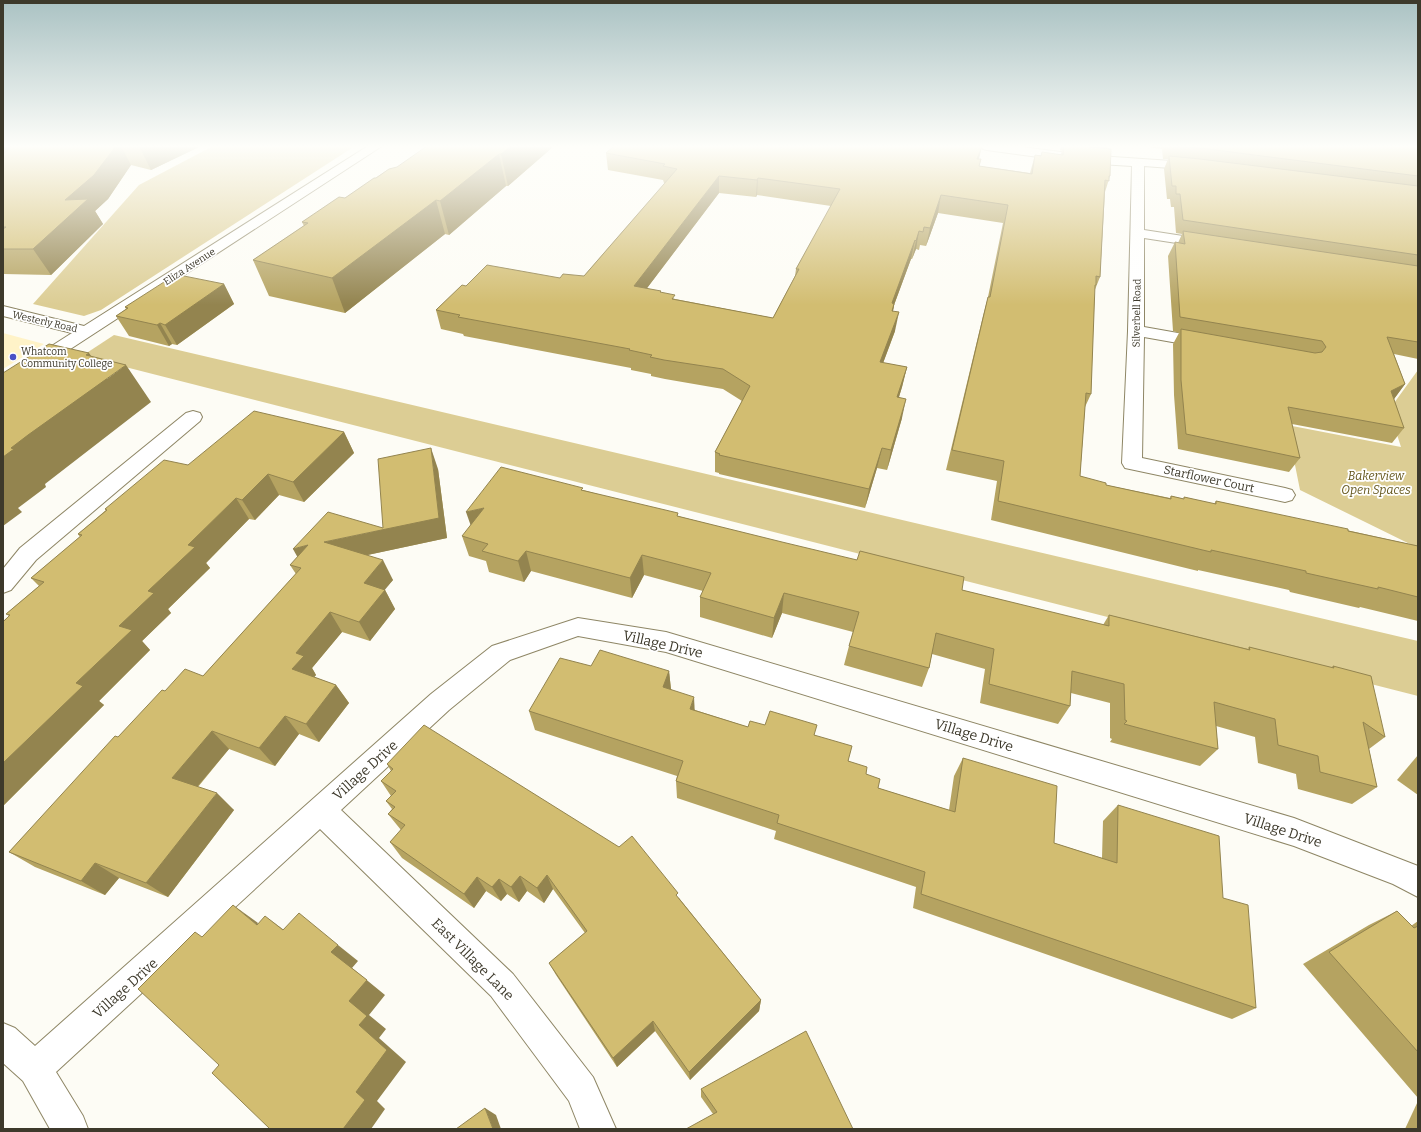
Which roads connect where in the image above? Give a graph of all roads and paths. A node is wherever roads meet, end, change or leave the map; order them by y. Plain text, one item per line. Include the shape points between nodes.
1 (294, 199) edge
2 (1137, 199) edge
3 (1137, 233) junction
4 (1223, 246) edge
5 (3, 311) edge
6 (1136, 331) junction
7 (87, 332) junction
8 (1221, 346) edge
9 (3, 385) edge
10 (193, 417) dead end
11 (1132, 464) joint
12 (1285, 495) dead end
13 (3, 584) edge
14 (321, 810) junction
15 (1418, 882) edge
16 (3, 1040) edge
17 (35, 1069) junction
18 (70, 1129) edge
19 (598, 1129) edge

1 - 7 street, Eliza Avenue
2 - 3 street, Silverbell Road
3 - 4 street
3 - 6 street, Silverbell Road
5 - 7 street, Westerly Road
6 - 8 street
6 - 11 street, Silverbell Road
7 - 9 street, Eliza Avenue
10 - 13 street via 28,554
11 - 12 street, Starflower Court
14 - 15 street, Village Drive via 440,702 501,653 578,627 666,642 1294,832 1402,873
14 - 17 street, Village Drive
14 - 19 street, East Village Lane via 502,985 582,1089
16 - 17 street
17 - 18 street

